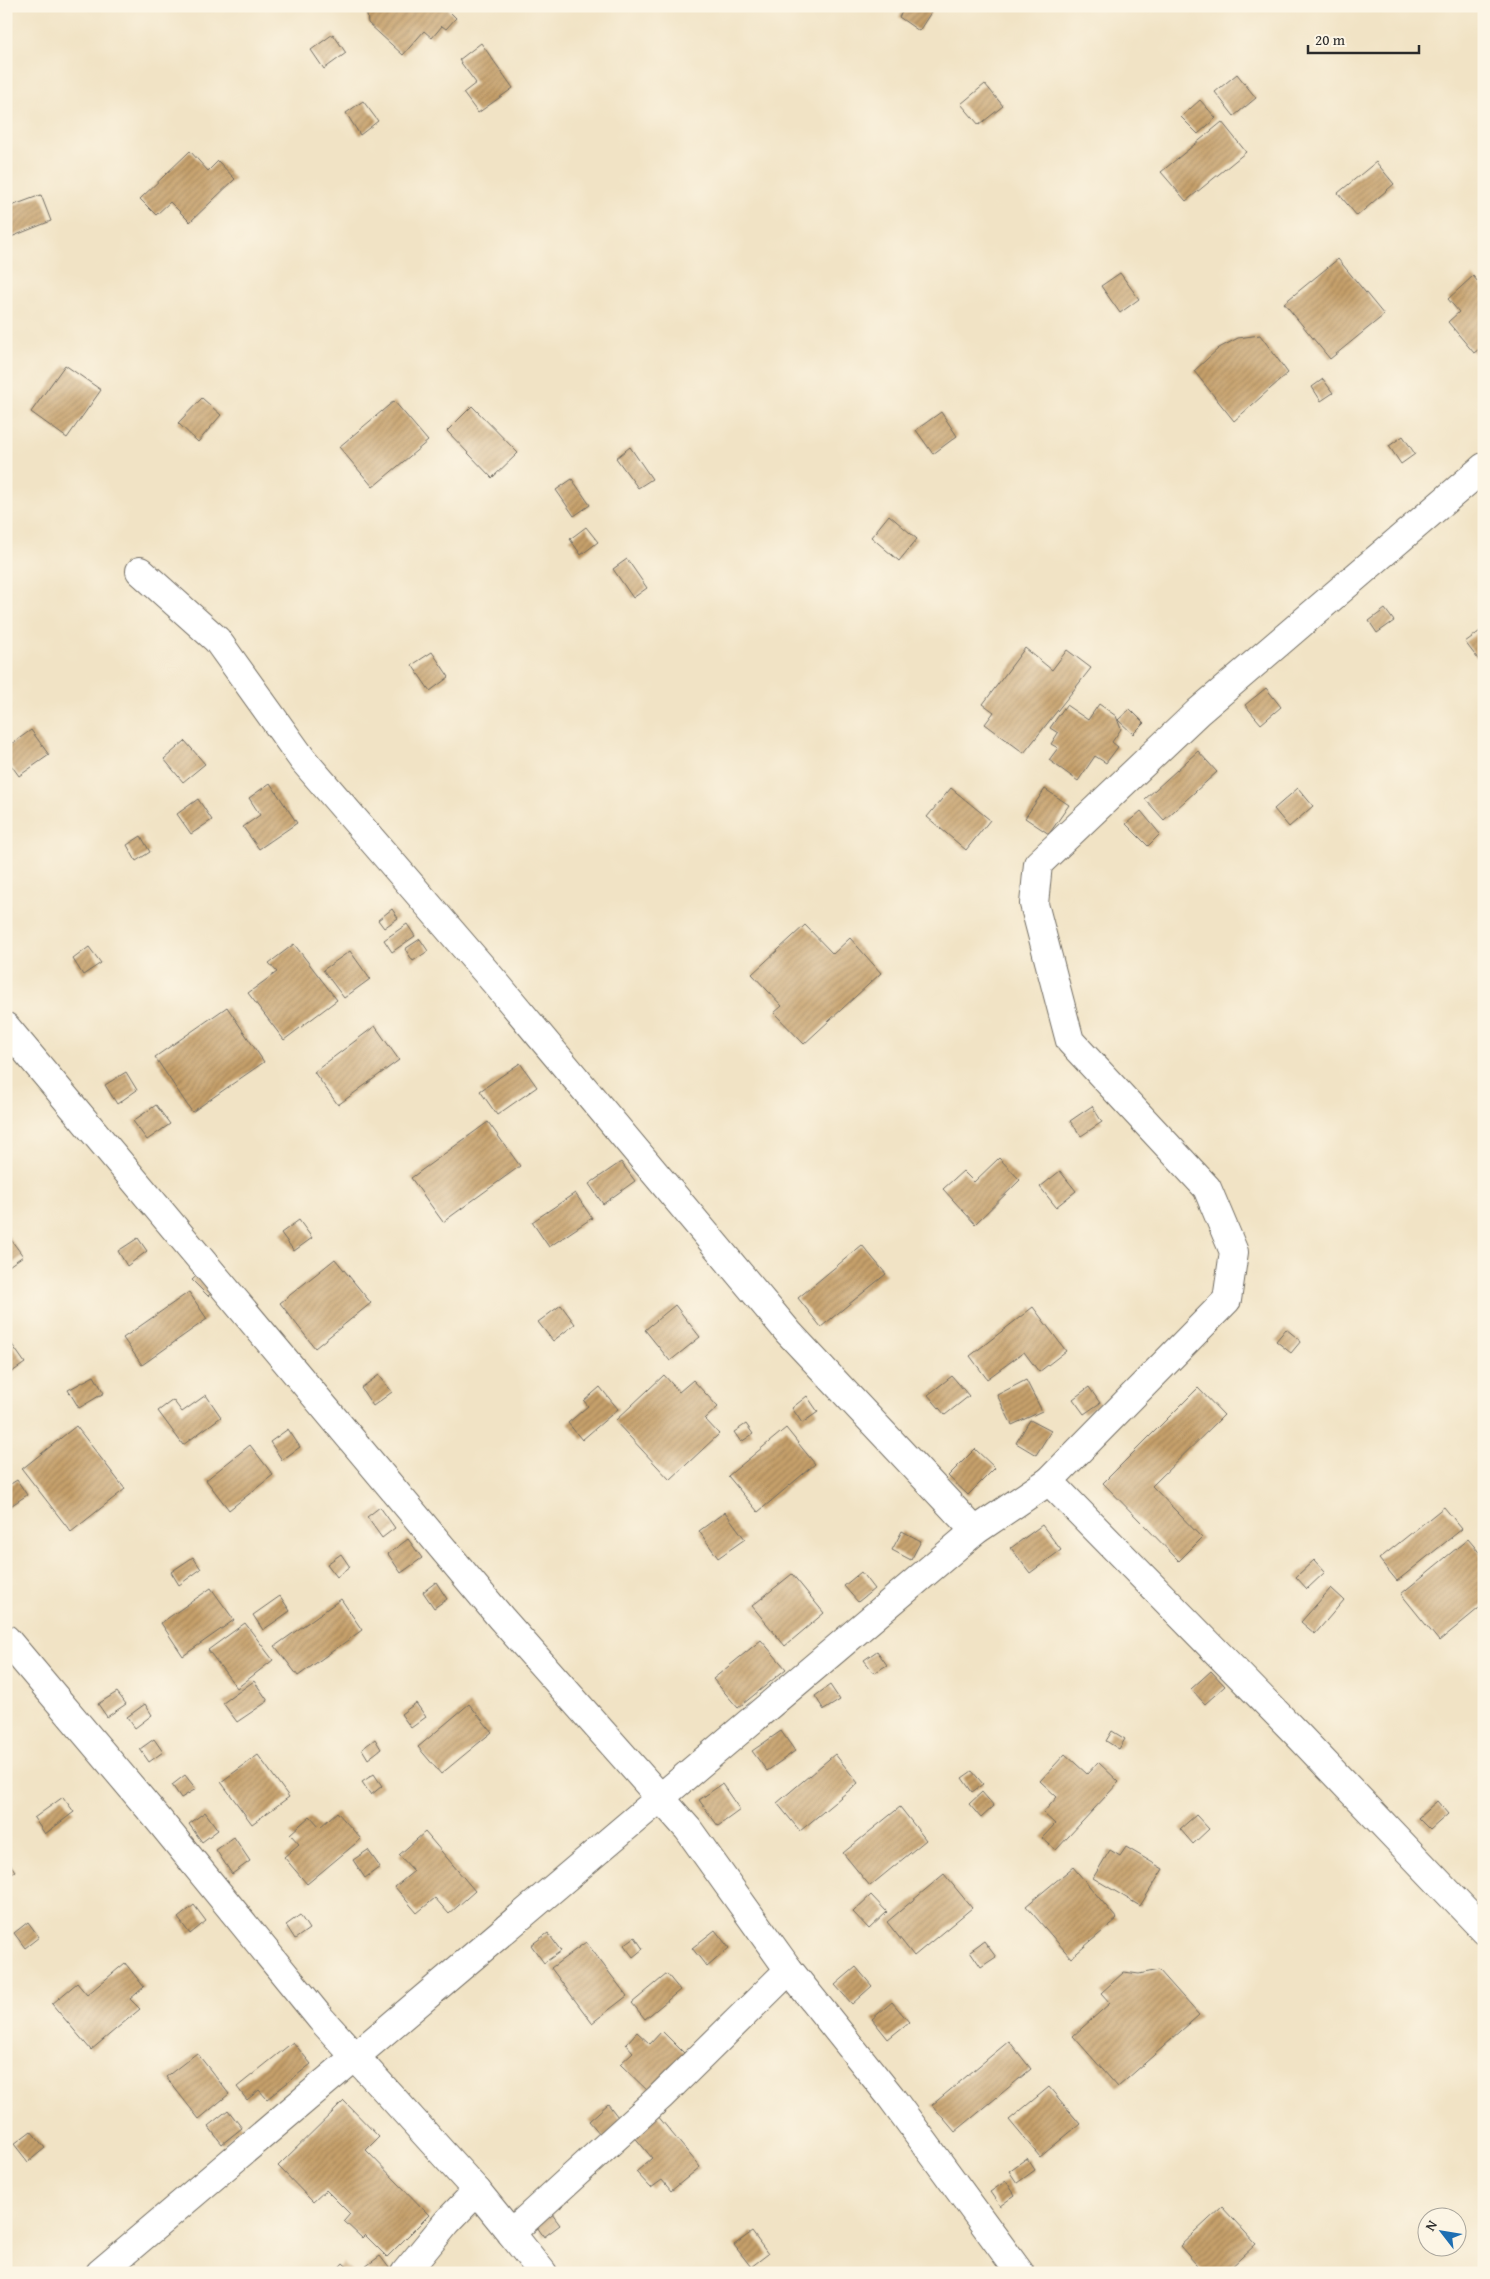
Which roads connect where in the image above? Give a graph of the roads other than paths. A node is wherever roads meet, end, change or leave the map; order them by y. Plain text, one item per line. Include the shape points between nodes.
1 (1484, 467) edge
2 (140, 572) dead end
3 (6, 1027) edge
4 (1049, 1480) junction
5 (975, 1531) junction
6 (6, 1639) edge
7 (661, 1798) junction
8 (1484, 1930) edge
9 (789, 1970) junction
10 (356, 2057) junction
11 (477, 2191) junction
12 (511, 2233) junction
13 (100, 2273) edge
14 (405, 2273) edge
15 (543, 2273) edge
16 (1020, 2273) edge

1 - 4 street via 1198,712 1038,864 1034,904 1070,1041 1207,1188 1234,1252 1227,1300
2 - 5 street via 217,640 303,760 499,987 789,1333
3 - 7 street via 501,1618
4 - 5 street
4 - 8 street
5 - 7 street
6 - 10 street
7 - 9 street via 688,1829
7 - 10 street
9 - 12 street via 660,2098
9 - 16 street via 891,2097
10 - 11 street
10 - 13 street
11 - 12 street
11 - 14 street
12 - 15 street

